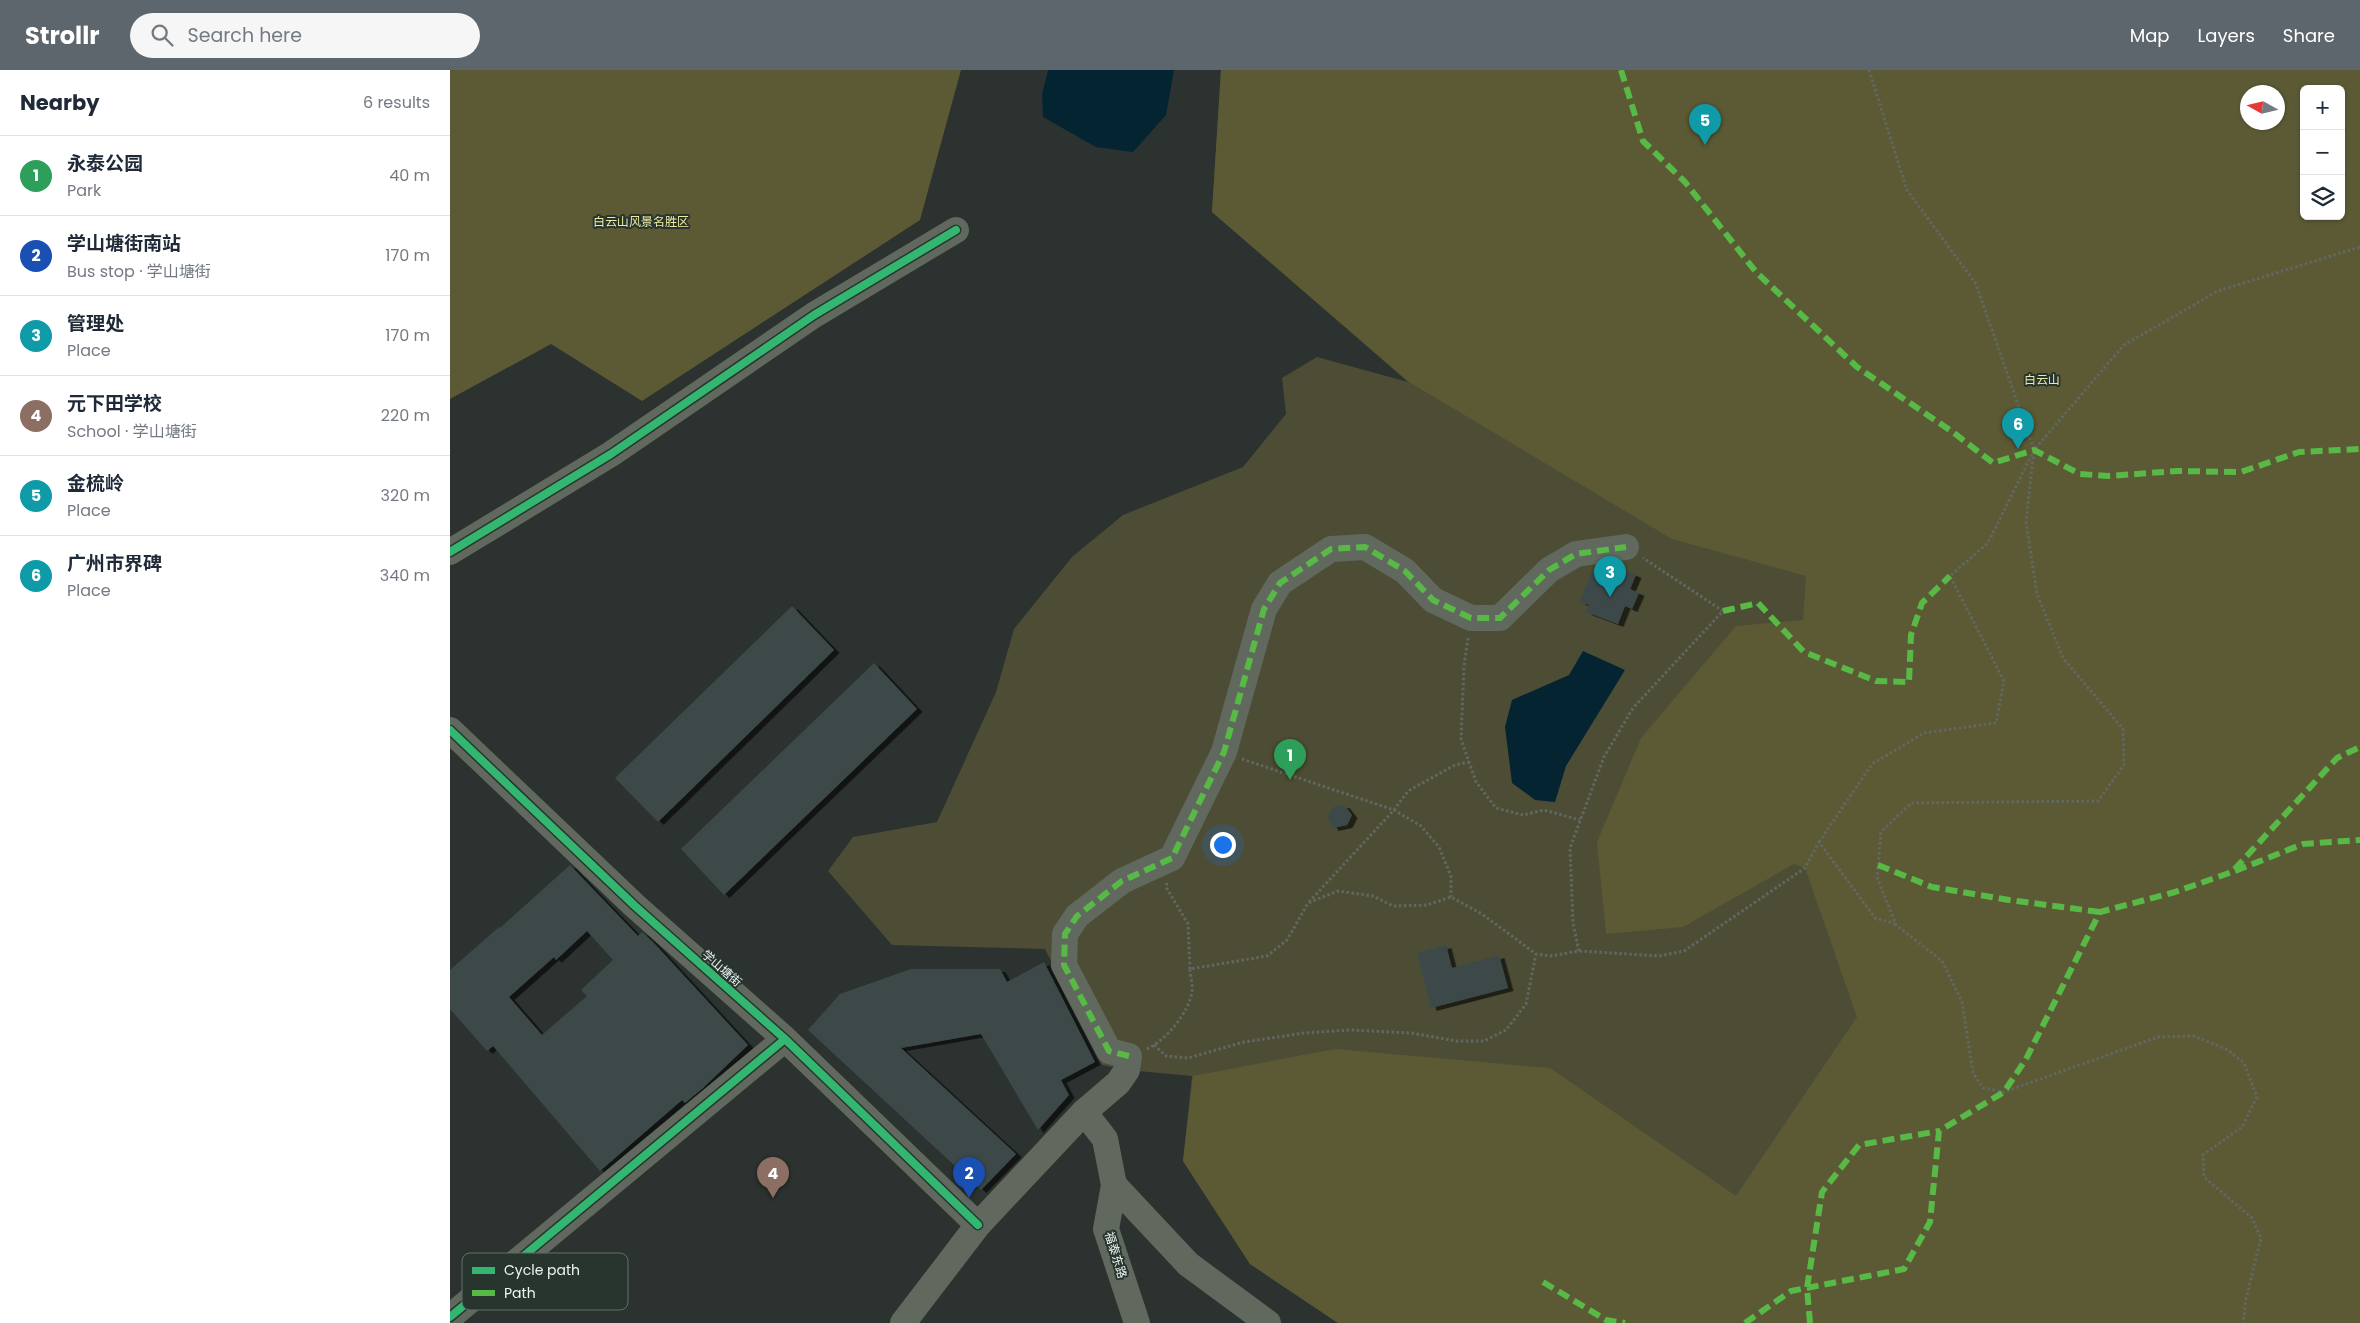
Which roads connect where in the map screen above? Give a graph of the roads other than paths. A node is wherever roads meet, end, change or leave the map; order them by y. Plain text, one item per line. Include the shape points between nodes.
1 (956, 230) dead end
2 (1626, 547) road end
3 (450, 552) edge
4 (450, 730) edge
5 (785, 1039) junction
6 (1084, 1112) junction
7 (1114, 1185) junction
8 (978, 1225) junction
9 (527, 1253) edge
10 (462, 1307) edge
11 (450, 1317) edge
12 (903, 1323) edge
13 (1138, 1323) edge
14 (1268, 1323) edge

1 - 3 street via 814,315 611,454
2 - 6 street via 1576,554 1549,570 1500,618 1471,618 1432,600 1405,571 1365,547 1331,549 1280,583 1264,608 1224,752 1172,858 1122,881 1077,916 1065,934 1064,965 1108,1051 1129,1056 1127,1070 1118,1083
4 - 5 street, 学山塘街 via 634,906
5 - 8 street, 学山塘街
5 - 9 street
6 - 7 street via 1105,1139
6 - 8 street
7 - 13 street, 福泰东路 via 1106,1229
7 - 14 street via 1188,1264
8 - 12 street
10 - 11 street

